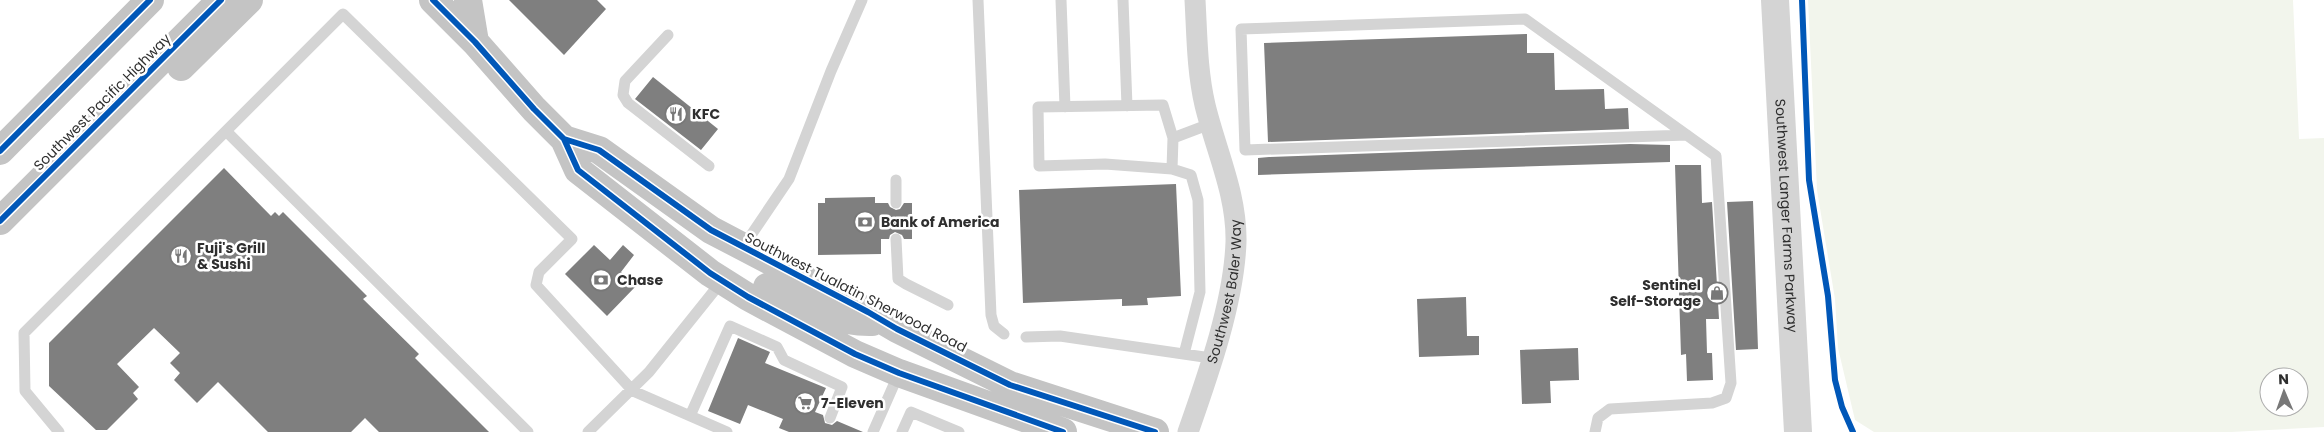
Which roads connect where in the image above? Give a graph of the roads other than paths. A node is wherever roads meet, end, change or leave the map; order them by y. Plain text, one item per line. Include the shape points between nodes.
1 (150, 0) edge
2 (221, 0) edge
3 (249, 0) edge
4 (433, 0) edge
5 (468, 0) edge
6 (862, 0) edge
7 (978, 0) edge
8 (1061, 0) edge
9 (1123, 0) edge
10 (1195, 0) edge
11 (1775, 0) edge
12 (668, 35) dead end
13 (476, 42) junction
14 (121, 100) junction
15 (1127, 106) junction
16 (1066, 107) junction
17 (1210, 124) junction
18 (226, 131) junction
19 (1687, 135) junction
20 (564, 138) junction
21 (1173, 138) junction
22 (0, 151) edge
23 (709, 166) dead end
24 (1172, 169) junction
25 (896, 180) dead end
26 (896, 203) dead end
27 (0, 221) edge
28 (896, 239) dead end
29 (742, 248) junction
30 (722, 281) junction
31 (948, 305) dead end
32 (883, 322) junction
33 (1004, 334) dead end
34 (1026, 337) dead end
35 (1184, 354) junction
36 (1211, 358) junction
37 (899, 373) junction
38 (633, 391) junction
39 (690, 416) junction
40 (830, 418) dead end
41 (59, 432) edge
42 (528, 432) edge
43 (588, 432) edge
44 (727, 432) edge
45 (874, 432) edge
46 (902, 432) edge
47 (959, 432) edge
48 (1063, 432) edge
49 (1155, 432) edge
50 (1188, 432) edge
51 (1595, 432) edge
52 (1798, 432) edge

1 - 22 highway
2 - 14 highway, Southwest Pacific Highway
3 - 14 highway via 151,97
4 - 13 highway, Southwest Tualatin Sherwood Road
5 - 13 highway
6 - 29 lane via 789,179
7 - 33 lane via 991,315 994,326
8 - 16 lane
9 - 15 lane
10 - 17 street, Southwest Baler Way via 1199,78
11 - 52 street, Southwest Langer Farms Parkway
12 - 23 lane via 625,81 623,95 628,103
13 - 20 highway, Southwest Tualatin Sherwood Road via 534,109
14 - 27 highway, Southwest Pacific Highway
15 - 16 lane
15 - 21 lane via 1162,105
16 - 24 lane via 1038,107 1039,166 1104,164
17 - 21 lane
17 - 36 street, Southwest Baler Way via 1226,173 1236,241 1228,301
18 - 38 lane via 343,14 572,239 539,272 536,285
18 - 41 lane via 24,333 25,391
18 - 42 lane
19 - 19 lane via 1525,19 1241,29 1245,150
19 - 51 lane via 1716,156 1730,383 1726,398 1704,404 1610,409 1598,418
20 - 29 highway, Southwest Tualatin Sherwood Road via 599,150 711,230
20 - 30 highway, Southwest Tualatin Sherwood Road via 578,170
21 - 24 lane
24 - 35 lane via 1191,174 1198,200 1200,292
25 - 26 lane
28 - 31 lane via 898,279
29 - 32 highway, Southwest Tualatin Sherwood Road
30 - 32 highway via 741,279 760,283 832,316 857,322
30 - 37 highway, Southwest Tualatin Sherwood Road via 855,354
30 - 38 lane
32 - 49 highway, Southwest Tualatin Sherwood Road via 1010,385
34 - 35 lane via 1060,336
35 - 36 lane
36 - 50 street, Southwest Baler Way
37 - 45 lane
37 - 48 highway, Southwest Tualatin Sherwood Road
38 - 39 lane
38 - 43 lane
39 - 40 lane via 730,326 777,346 784,360 842,387
39 - 44 lane
46 - 47 lane via 911,412

